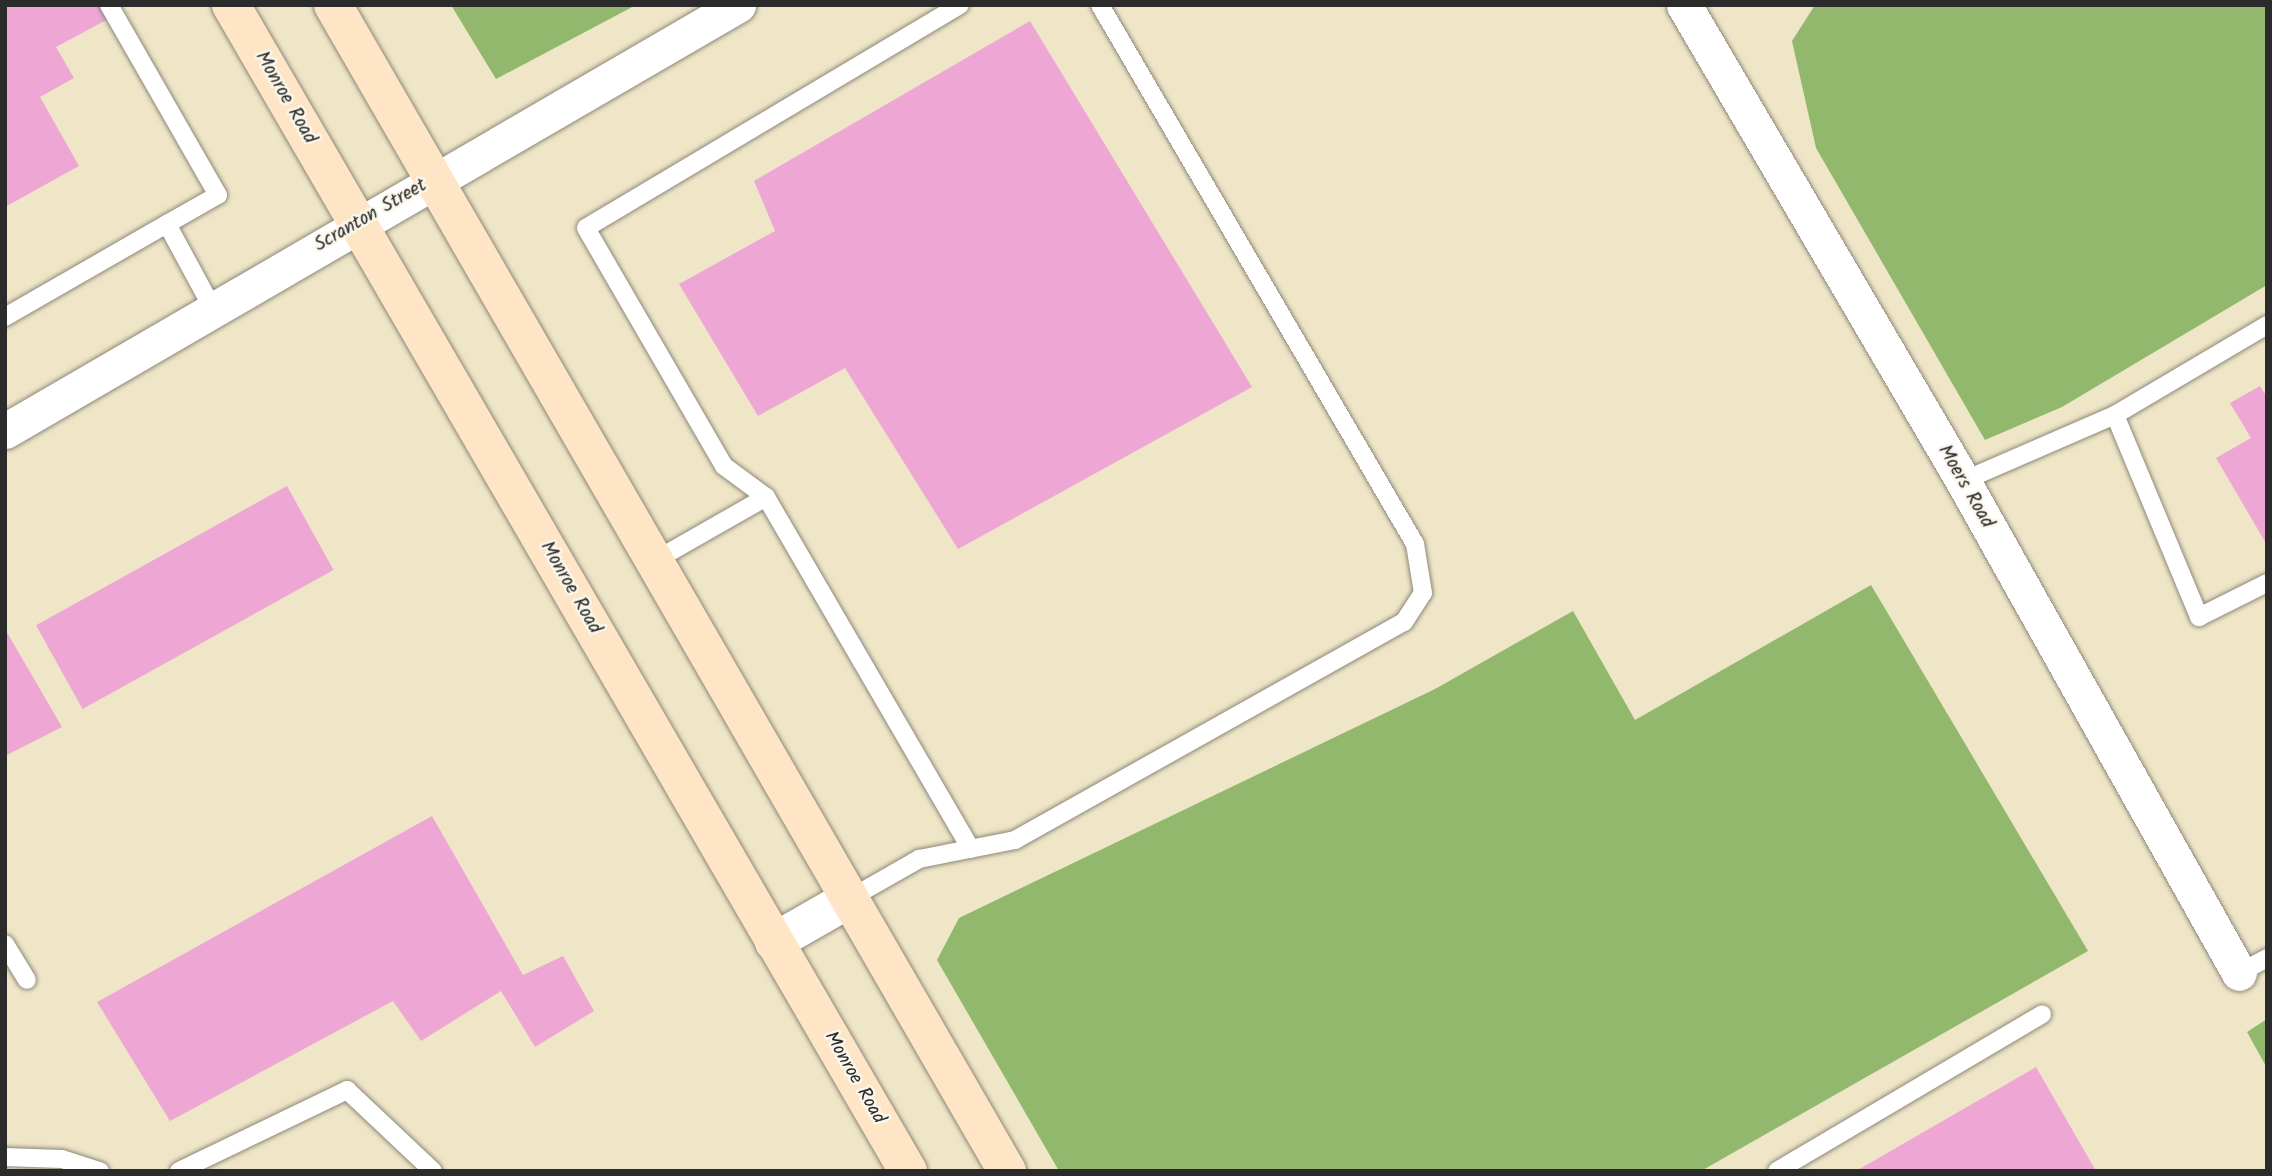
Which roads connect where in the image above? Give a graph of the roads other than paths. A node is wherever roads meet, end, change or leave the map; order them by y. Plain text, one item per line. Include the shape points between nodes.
1 (108, 5) edge
2 (231, 5) edge
3 (333, 5) edge
4 (738, 5) edge
5 (960, 5) edge
6 (1100, 5) edge
7 (1684, 5) edge
8 (432, 181) junction
9 (358, 222) junction
10 (167, 224) junction
11 (213, 309) junction
12 (5, 317) edge
13 (2267, 325) edge
14 (2115, 415) junction
15 (5, 431) edge
16 (1963, 481) junction
17 (766, 497) junction
18 (654, 561) junction
19 (2267, 583) edge
20 (971, 849) junction
21 (849, 899) junction
22 (774, 942) junction
23 (5, 944) edge
24 (2253, 966) edge
25 (27, 980) dead end
26 (2042, 1014) dead end
27 (5, 1157) edge
28 (100, 1171) edge
29 (180, 1171) edge
30 (433, 1171) edge
31 (908, 1171) edge
32 (1007, 1171) edge
33 (1777, 1171) edge

1 - 10 lane via 218,195
2 - 9 main road, Monroe Road
3 - 8 main road
4 - 8 street, Scranton Street
5 - 17 lane via 586,228 724,466
6 - 20 lane via 1415,544 1423,593 1404,622 1015,840
7 - 16 street, Moers Road
8 - 9 street, Scranton Street
8 - 18 main road
9 - 11 street, Scranton Street
9 - 22 main road, Monroe Road
10 - 11 lane
10 - 12 lane
11 - 15 street, Scranton Street
13 - 14 lane
14 - 16 lane
14 - 19 lane via 2199,617
16 - 24 street, Moers Road
17 - 18 lane
17 - 20 lane
18 - 21 main road
20 - 21 lane via 919,859
21 - 22 street
21 - 32 main road
22 - 31 main road, Monroe Road
23 - 25 lane
26 - 33 lane
27 - 28 lane via 62,1159
29 - 30 lane via 347,1090

